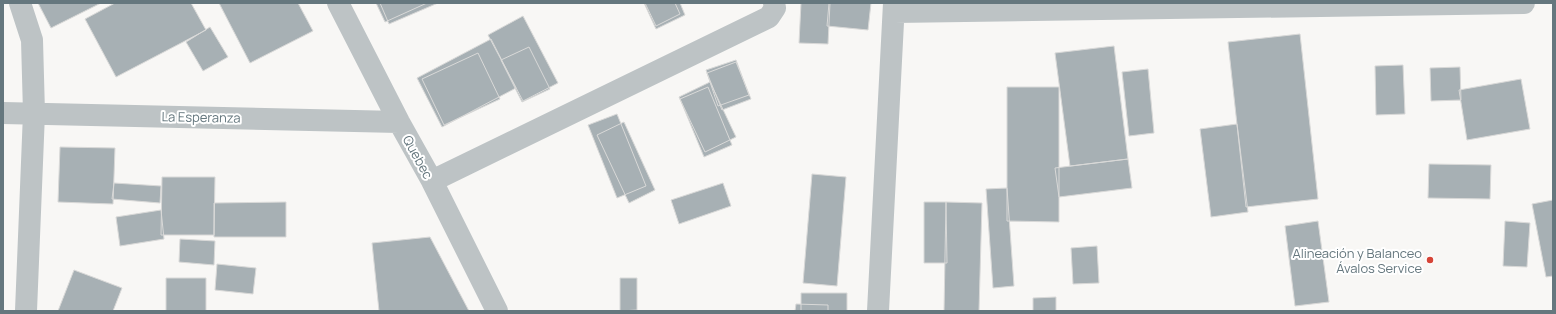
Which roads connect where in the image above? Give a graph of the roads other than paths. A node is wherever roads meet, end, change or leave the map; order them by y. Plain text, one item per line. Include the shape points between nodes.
1 (20, 3) edge
2 (338, 3) edge
3 (1524, 3) edge
4 (894, 8) edge
5 (772, 10) edge
6 (3, 113) edge
7 (34, 113) junction
8 (399, 122) junction
9 (432, 181) junction
10 (26, 311) edge
11 (497, 311) edge
12 (878, 311) edge

1 - 7 street via 32,40
2 - 8 street, Quebec
3 - 4 street
4 - 12 street
5 - 9 street
6 - 7 street, La Esperanza
7 - 8 street, La Esperanza
7 - 10 street
8 - 9 street, Quebec
9 - 11 street, Quebec

